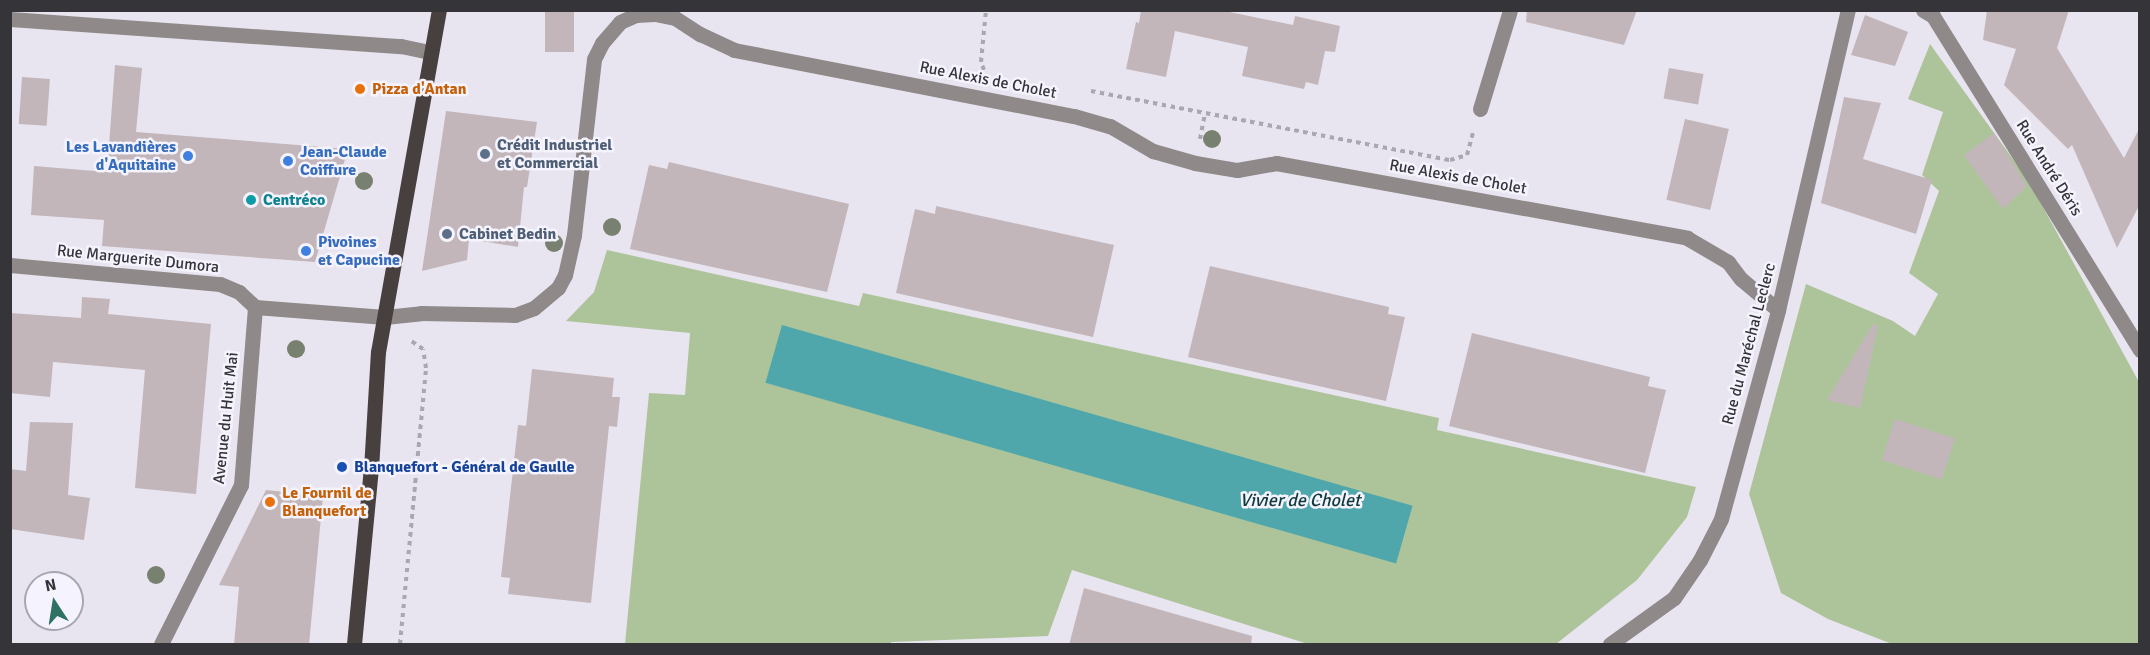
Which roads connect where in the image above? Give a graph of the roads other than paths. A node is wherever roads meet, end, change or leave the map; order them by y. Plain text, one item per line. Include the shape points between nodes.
1 (439, 10) edge
2 (1510, 10) edge
3 (1848, 10) edge
4 (1923, 10) edge
5 (10, 19) edge
6 (430, 52) junction
7 (1480, 109) road end
8 (10, 265) edge
9 (255, 307) junction
10 (1778, 310) junction
11 (385, 317) junction
12 (2139, 350) edge
13 (160, 645) edge
14 (354, 645) edge
15 (1610, 645) edge

1 - 6 main road
2 - 7 street
3 - 10 street, Rue du Maréchal Leclerc
4 - 12 street, Rue André Déris via 1933,16
5 - 6 street via 401,46
6 - 11 main road
8 - 9 street, Rue Marguerite Dumora via 220,284 239,292
9 - 11 street
9 - 13 street, Avenue du Huit Mai via 241,485
10 - 11 street, Rue Alexis de Cholet via 1741,279 1728,262 1687,238 1276,163 1237,170 1195,163 1153,151 1110,126 1074,116 734,50 675,18 655,14 636,15 620,22 594,59 574,235 558,288 534,308 515,315 421,313
10 - 15 street, Rue du Maréchal Leclerc via 1721,519 1674,598
11 - 14 main road via 378,352

